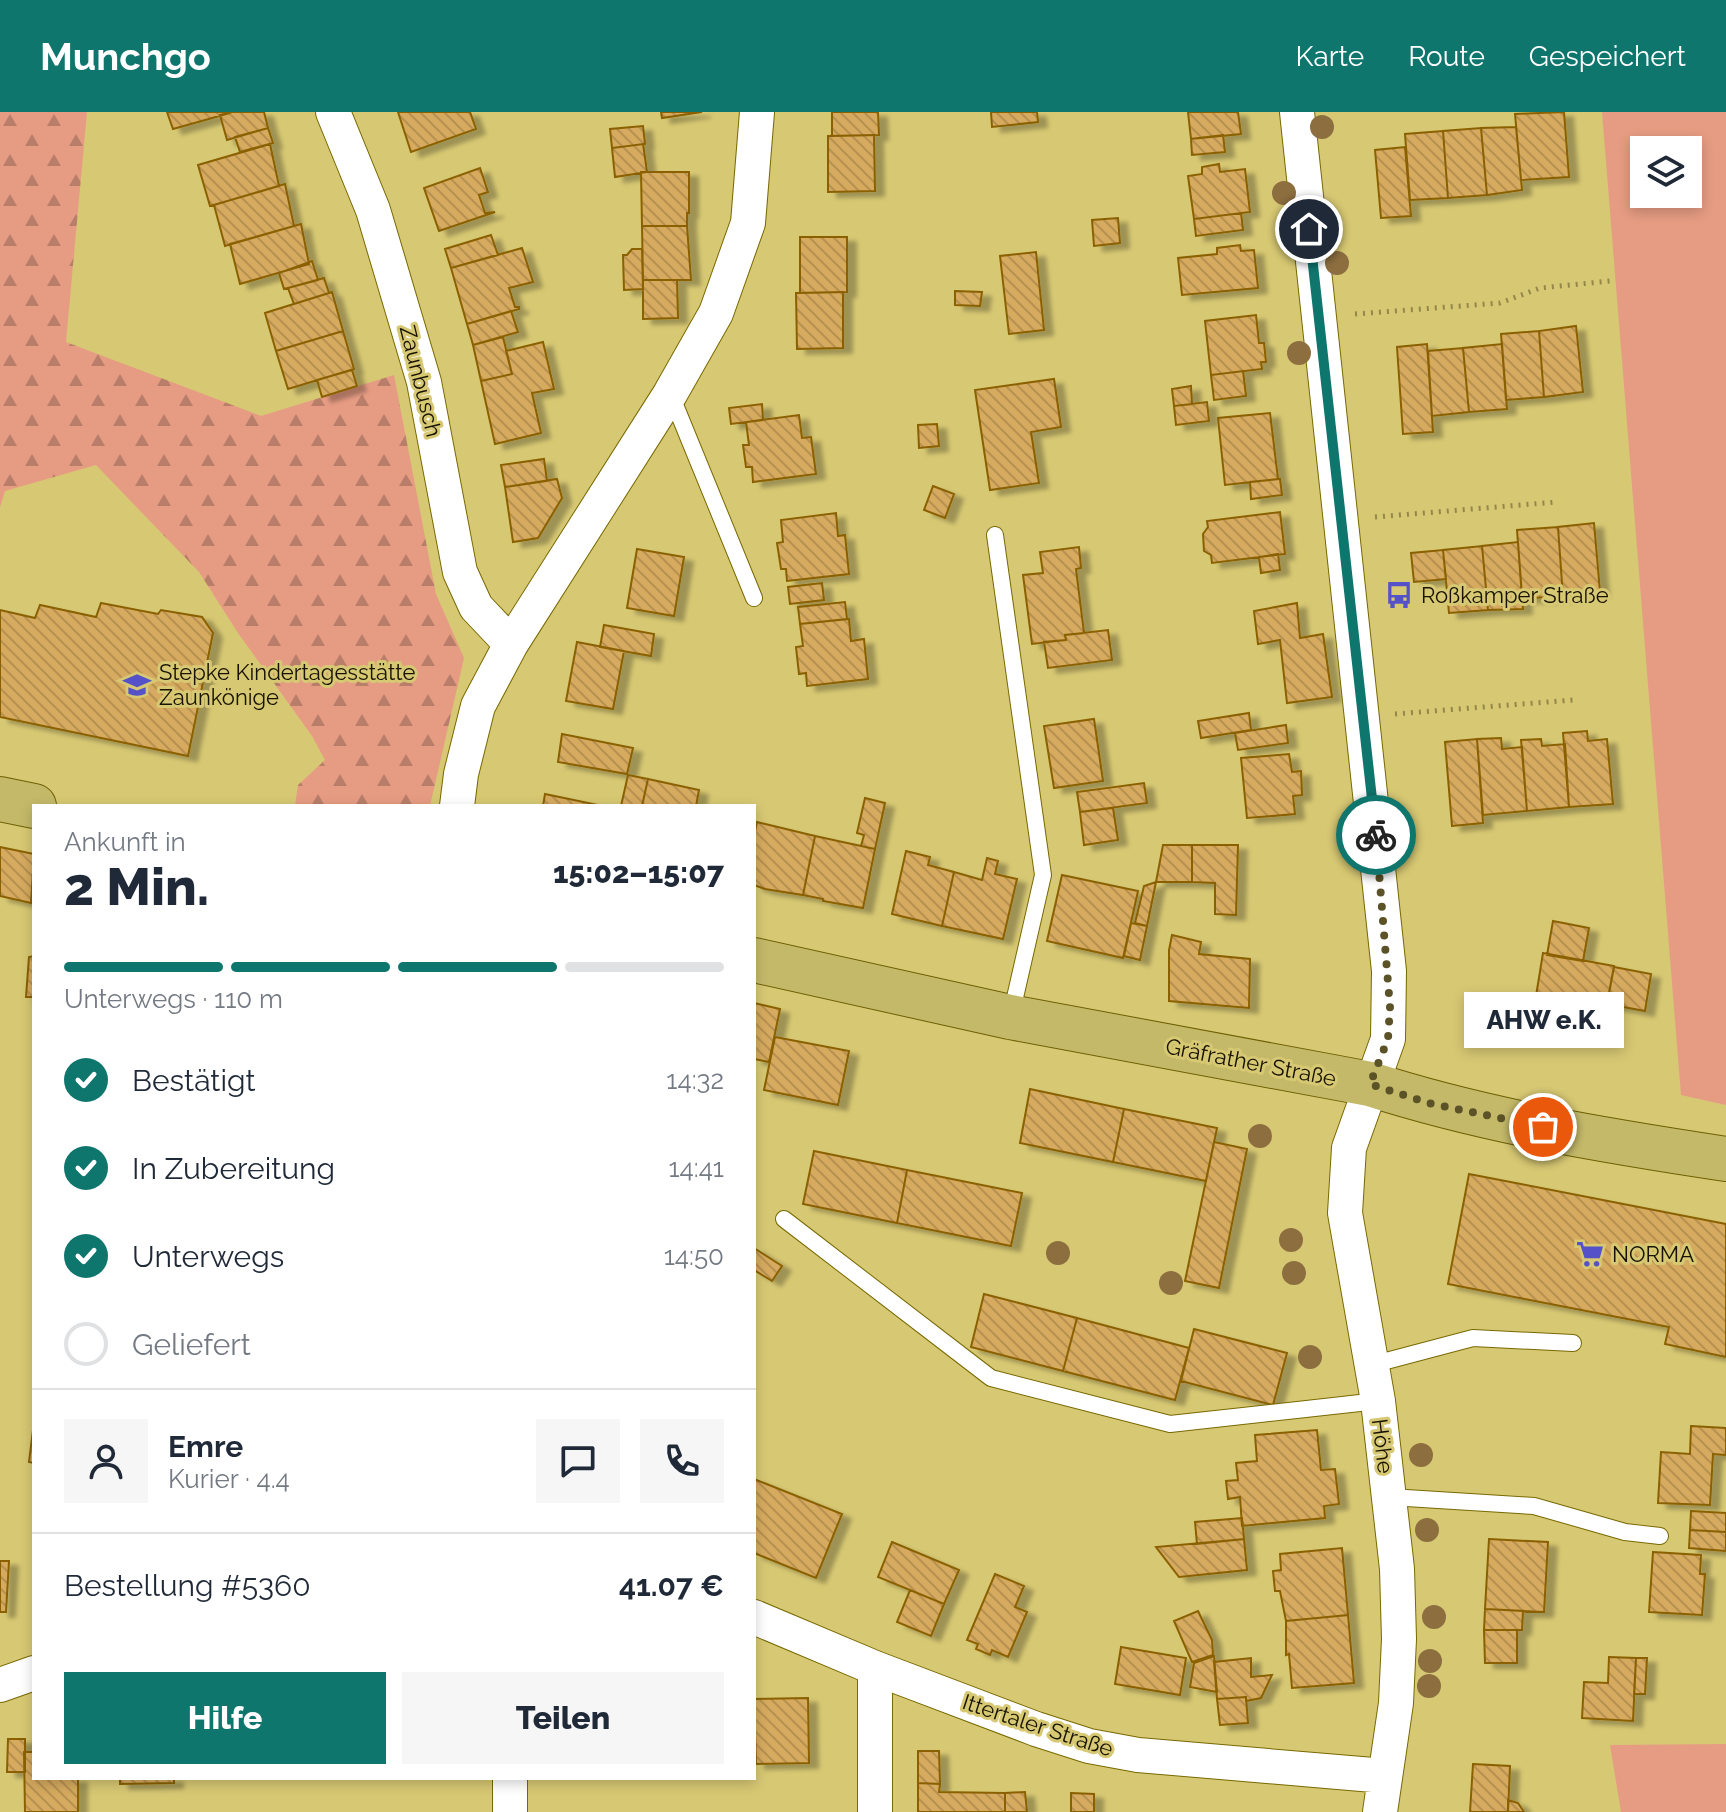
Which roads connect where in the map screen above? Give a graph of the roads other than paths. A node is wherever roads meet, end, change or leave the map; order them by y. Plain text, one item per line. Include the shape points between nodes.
1 (333, 112) edge
2 (757, 112) edge
3 (1297, 112) edge
4 (670, 394) junction
5 (995, 535) dead end
6 (754, 598) dead end
7 (511, 644) junction
8 (0, 799) edge
9 (457, 804) edge
10 (32, 806) edge
11 (756, 960) edge
12 (1010, 1017) junction
13 (1370, 1084) junction
14 (1726, 1159) edge
15 (784, 1219) dead end
16 (1573, 1343) dead end
17 (1371, 1365) junction
18 (1378, 1401) junction
19 (1390, 1497) junction
20 (1660, 1536) dead end
21 (756, 1618) edge
22 (875, 1668) junction
23 (32, 1674) edge
24 (0, 1685) edge
25 (1385, 1776) junction
26 (510, 1780) edge
27 (510, 1812) edge
28 (875, 1812) edge
29 (1380, 1812) edge

1 - 7 street, Zaunbusch via 373,210 424,382 460,572 476,607
2 - 4 street via 748,223 716,313
3 - 13 street via 1389,971 1388,1039
4 - 6 lane
4 - 7 street
5 - 12 lane via 1043,875
7 - 9 street via 478,706
8 - 10 main road
11 - 12 main road, Gräfrather Straße
12 - 13 main road, Gräfrather Straße
13 - 14 main road, Gräfrather Straße via 1441,1106
13 - 17 street, Höhe via 1349,1148 1345,1213
15 - 18 lane via 991,1378 1170,1424
16 - 17 lane via 1473,1338
17 - 18 street, Höhe
18 - 19 street, Höhe
19 - 20 lane via 1534,1506 1625,1532
19 - 25 street, Höhe via 1399,1639
21 - 22 street, Ittertaler Straße
22 - 25 street, Ittertaler Straße via 1089,1746 1138,1755
22 - 28 street
23 - 24 street
25 - 29 street, Höhe
26 - 27 street

